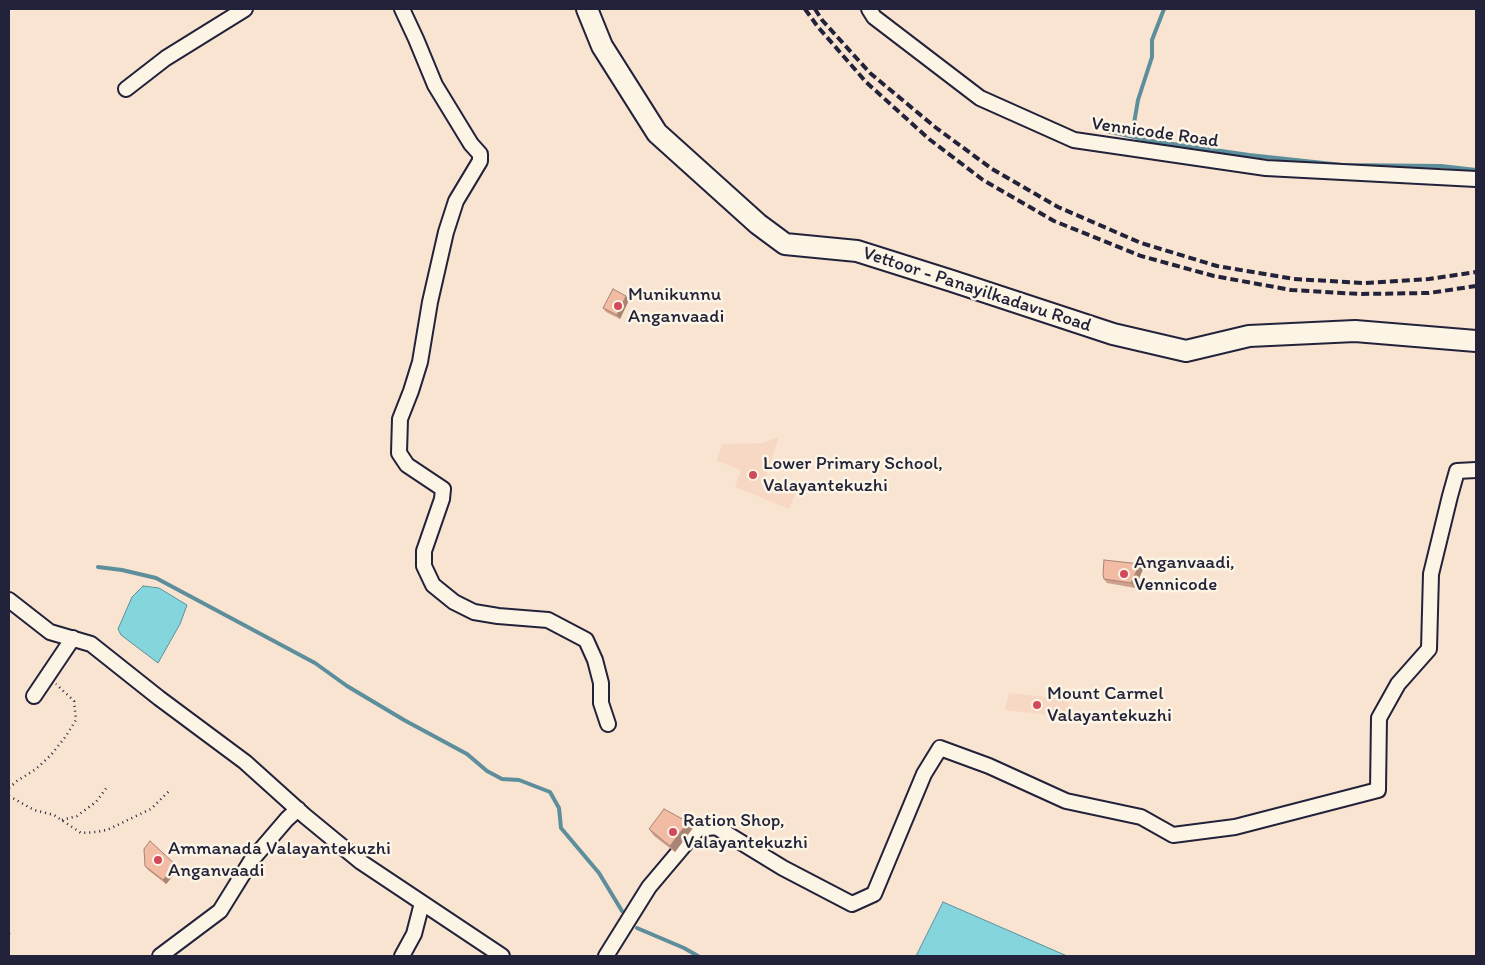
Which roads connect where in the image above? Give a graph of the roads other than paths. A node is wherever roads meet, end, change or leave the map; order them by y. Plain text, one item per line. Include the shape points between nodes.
1 (245, 9) edge
2 (402, 9) edge
3 (587, 9) edge
4 (869, 9) edge
5 (126, 89) dead end
6 (1476, 179) edge
7 (1476, 341) edge
8 (1476, 470) edge
9 (9, 600) edge
10 (74, 638) junction
11 (34, 696) dead end
12 (608, 724) dead end
13 (298, 809) junction
14 (422, 903) junction
15 (160, 956) edge
16 (402, 956) edge
17 (502, 956) edge
18 (606, 956) edge

1 - 5 street via 166,58
2 - 12 street via 435,84 480,154 480,161 456,201 446,232 420,362 400,419 400,453 408,465 443,489 424,552 424,566 433,585 454,602 474,612 548,620 586,640 595,660 601,683 601,704
3 - 7 main road, Vettoor - Panayilkadavu Road via 602,46 657,133 758,224 785,244 856,251 1113,334 1186,351 1249,336 1355,331
4 - 6 street, Vennicode Road via 874,17 980,98 1074,140 1266,168
8 - 18 street via 1457,471 1450,496 1431,574 1429,649 1398,684 1379,718 1378,790 1235,827 1173,835 1141,817 1066,800 940,748 924,774 874,894 852,904 783,868 716,827 698,829 649,887
9 - 10 street via 50,632
10 - 11 street
10 - 13 street via 91,644 244,762
13 - 14 street via 361,862
13 - 15 street via 252,861 220,911
14 - 16 street via 414,934
14 - 17 street

